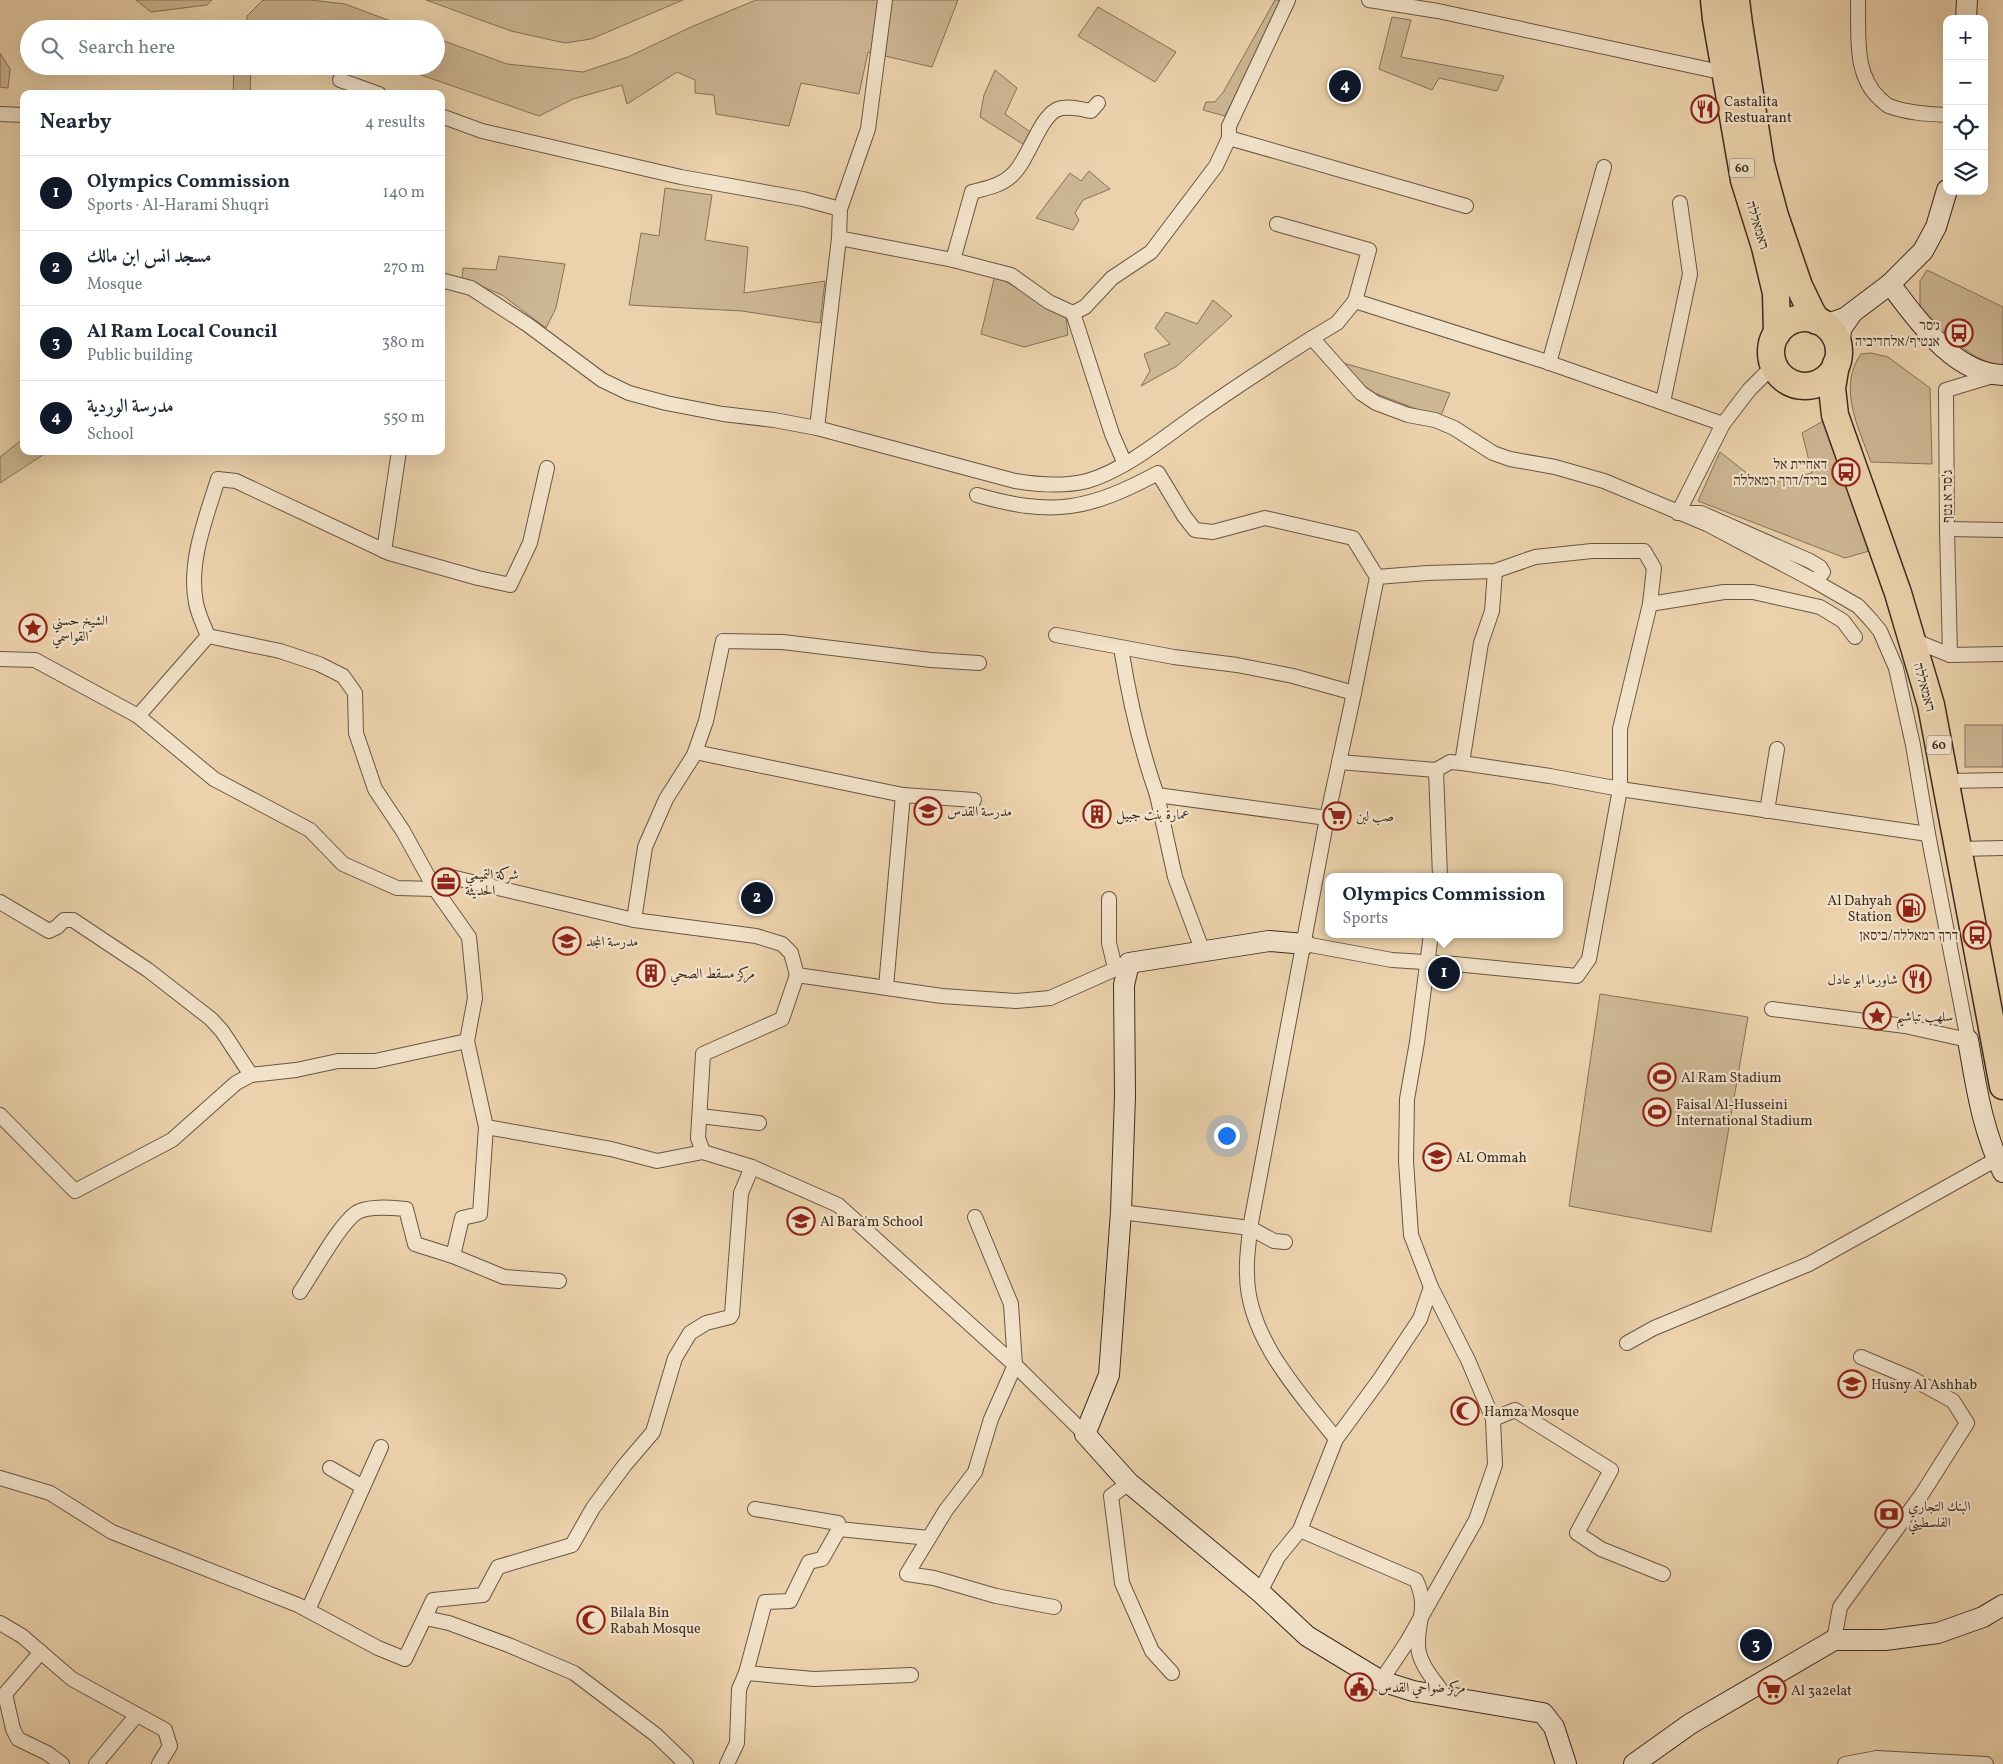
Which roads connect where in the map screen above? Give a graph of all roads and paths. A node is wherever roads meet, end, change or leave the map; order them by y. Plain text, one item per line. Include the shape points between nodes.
1 (885, 0) edge
2 (1288, 0) edge
3 (1369, 0) edge
4 (1714, 0) edge
5 (1736, 0) edge
6 (1858, 0) edge
7 (1967, 0) edge
8 (1439, 5) edge
9 (1966, 15) edge
10 (1725, 73) junction
11 (340, 80) dead end
12 (368, 90) edge
13 (1098, 103) dead end
14 (0, 114) edge
15 (20, 115) edge
16 (1943, 115) edge
17 (445, 117) edge
18 (1229, 138) junction
19 (1604, 167) dead end
20 (1946, 195) edge
21 (1680, 203) dead end
22 (1466, 206) dead end
23 (840, 209) junction
24 (1277, 224) dead end
25 (839, 238) junction
26 (953, 260) junction
27 (445, 281) edge
28 (1890, 284) junction
29 (1355, 301) junction
30 (1073, 312) junction
31 (1853, 312) junction
32 (1821, 323) junction
33 (1776, 333) junction
34 (1312, 338) junction
35 (1838, 358) junction
36 (1549, 363) junction
37 (1773, 366) junction
38 (2000, 375) edge
39 (1800, 386) junction
40 (1663, 402) junction
41 (1835, 416) junction
42 (1723, 424) junction
43 (817, 428) junction
44 (398, 455) edge
45 (1125, 464) junction
46 (547, 468) dead end
47 (977, 495) dead end
48 (1678, 513) junction
49 (1947, 529) junction
50 (2003, 530) edge
51 (384, 551) junction
52 (1495, 571) junction
53 (1377, 577) junction
54 (1650, 604) junction
55 (1056, 635) dead end
56 (208, 636) junction
57 (1855, 637) dead end
58 (1913, 640) junction
59 (1121, 648) junction
60 (2003, 654) edge
61 (1950, 655) junction
62 (0, 659) edge
63 (979, 663) dead end
64 (1354, 693) junction
65 (138, 716) junction
66 (1777, 749) dead end
67 (695, 752) junction
68 (1339, 762) junction
69 (1462, 763) junction
70 (1436, 770) junction
71 (2003, 780) edge
72 (1947, 781) junction
73 (1620, 789) junction
74 (903, 795) junction
75 (1157, 795) junction
76 (974, 800) dead end
77 (1768, 811) junction
78 (1327, 818) junction
79 (1928, 834) junction
80 (2003, 848) edge
81 (1958, 849) junction
82 (1440, 873) edge
83 (435, 889) junction
84 (1109, 899) dead end
85 (0, 902) edge
86 (634, 920) junction
87 (1430, 938) edge
88 (1304, 944) junction
89 (1203, 952) junction
90 (1426, 962) junction
91 (1122, 966) junction
92 (797, 975) junction
93 (886, 987) junction
94 (1772, 1009) dead end
95 (1968, 1040) junction
96 (466, 1041) junction
97 (1999, 1043) edge
98 (251, 1075) junction
99 (2003, 1086) edge
100 (0, 1115) edge
101 (700, 1116) junction
102 (759, 1123) dead end
103 (486, 1127) junction
104 (703, 1152) junction
105 (2000, 1165) edge
106 (752, 1168) junction
107 (1122, 1212) junction
108 (975, 1217) dead end
109 (1250, 1228) junction
110 (1284, 1242) dead end
111 (452, 1256) junction
112 (559, 1280) dead end
113 (1431, 1287) junction
114 (300, 1292) dead end
115 (1627, 1343) dead end
116 (1861, 1357) dead end
117 (1015, 1365) junction
118 (1493, 1419) junction
119 (1085, 1434) junction
120 (1336, 1439) junction
121 (381, 1447) dead end
122 (330, 1468) dead end
123 (0, 1478) edge
124 (1129, 1483) junction
125 (363, 1487) junction
126 (755, 1510) dead end
127 (839, 1529) junction
128 (1300, 1530) junction
129 (929, 1538) junction
130 (1663, 1574) dead end
131 (1260, 1592) junction
132 (2003, 1606) edge
133 (1054, 1607) dead end
134 (308, 1610) junction
135 (1422, 1615) junction
136 (425, 1618) junction
137 (0, 1623) edge
138 (1834, 1640) junction
139 (41, 1652) junction
140 (746, 1673) junction
141 (1172, 1674) dead end
142 (911, 1675) dead end
143 (1381, 1681) junction
144 (1446, 1697) junction
145 (136, 1716) junction
146 (62, 1764) edge
147 (96, 1764) edge
148 (159, 1764) edge
149 (686, 1764) edge
150 (727, 1764) edge
151 (1566, 1764) edge
152 (1634, 1764) edge
153 (1845, 1764) edge
154 (1986, 1764) edge

1 - 23 street via 868,129
2 - 18 street via 1229,126
3 - 8 street
4 - 10 highway, ראמאללה / 60
5 - 32 highway, ראמאללה / 60 via 1761,164 1799,286
6 - 16 street via 1863,75 1875,94 1888,106
7 - 9 street
8 - 10 street
10 - 33 highway, ראמאללה / 60 via 1744,180 1776,293
11 - 12 street
13 - 26 street via 1090,111 1057,109 1047,118 1013,175 1000,184 972,192
14 - 15 street
17 - 23 street via 482,131 681,177 803,199
18 - 22 street
18 - 30 street via 1216,166 1151,252 1112,278 1086,307
19 - 36 street
20 - 28 street via 1932,235 1922,251
21 - 40 street via 1690,274
23 - 25 street
24 - 29 street via 1369,250
25 - 26 street
25 - 43 street
26 - 30 street via 1011,275 1049,302
27 - 43 street via 470,288 528,325 602,380 629,393 714,412
28 - 31 street
28 - 38 street via 1938,344 1968,364
29 - 34 street via 1337,322
29 - 36 street
30 - 45 street via 1112,434
31 - 32 street via 1839,321
31 - 35 street via 1841,328
32 - 33 highway via 1806,318 1795,320
32 - 35 highway, 60 via 1835,337
33 - 37 highway, 60 via 1772,343
34 - 45 street
34 - 48 street via 1361,393 1376,403 1408,416 1435,420 1454,428 1493,453 1604,481
35 - 39 highway via 1831,374 1822,381
35 - 41 highway, ראמאללה / 60 via 1832,388
36 - 40 street
37 - 39 highway, 60 via 1780,376
37 - 42 street via 1749,390
38 - 49 street, ג'סר א נטף via 1946,390
39 - 41 highway, ראמאללה / 60 via 1814,393
40 - 42 street
41 - 58 highway, ראמאללה / 60
42 - 48 street
43 - 45 street via 1035,484 1089,480
44 - 51 street
46 - 51 street via 530,543 510,585
47 - 53 street via 1036,508 1066,507 1112,496 1158,473 1195,530 1213,532 1266,518 1327,531 1353,538
48 - 79 street via 1707,524 1844,597 1858,606 1880,632 1896,668
49 - 50 street
49 - 61 street, ג'סר א נטף
51 - 56 street via 236,481 218,479 201,533 193,580 196,605
52 - 53 street
52 - 54 street via 1535,557 1592,551 1644,552 1654,568
52 - 69 street via 1492,611 1481,643
53 - 64 street
54 - 57 street via 1724,592 1753,592 1820,607 1843,621
54 - 73 street via 1620,729
55 - 59 street
56 - 65 street
56 - 83 street via 280,651 343,676 355,693 356,733 374,789 403,831
58 - 61 street
58 - 72 highway, ראמאללה / 60
59 - 64 street via 1293,676
59 - 75 street via 1133,715
60 - 61 street
62 - 65 street via 35,660
63 - 67 street via 783,642 723,641 706,721
64 - 68 street
65 - 83 street via 214,779 310,830 343,864 397,888
66 - 77 street
67 - 74 street
67 - 86 street via 666,799 645,847
68 - 70 street
68 - 78 street
69 - 70 street via 1450,762
69 - 73 street
70 - 82 street
71 - 72 street
72 - 81 highway, ראמאללה / 60
73 - 77 street
73 - 90 street via 1589,959 1577,976
74 - 76 street
74 - 93 street
75 - 78 street
75 - 89 street via 1175,877
77 - 79 street
78 - 88 street
79 - 95 street
80 - 81 street
81 - 97 highway, ראמאללה / 60
83 - 86 street via 451,877
83 - 96 street via 469,937 475,998
84 - 91 street via 1109,943
85 - 98 street via 49,930 64,920 73,920 148,970 211,1019
86 - 92 street via 756,936 782,944 792,953
87 - 90 street
88 - 89 street via 1269,941
88 - 90 street via 1392,960
88 - 109 street
89 - 91 street
90 - 113 street via 1407,1099 1406,1161 1411,1235
91 - 93 street via 1050,998 1016,1001 942,996
91 - 107 street
92 - 93 street
92 - 101 street via 782,1019 703,1054
94 - 95 street via 1905,1026
95 - 105 street via 1981,1111
96 - 98 street via 375,1061 338,1061
96 - 103 street
97 - 99 highway, ראמאללה / 60
98 - 100 street via 236,1083 172,1140 74,1191
101 - 102 street
101 - 104 street via 698,1138
103 - 104 street via 611,1149 657,1161
103 - 111 street via 480,1214 462,1218
104 - 106 street
105 - 115 street via 1809,1264 1654,1328
106 - 117 street via 838,1205
106 - 136 street via 741,1193 730,1317 706,1323 690,1333 675,1358 653,1432 593,1508 572,1545 498,1567 483,1595 433,1600
107 - 109 street
107 - 119 street via 1109,1375
108 - 117 street via 1011,1304
109 - 110 street via 1274,1241
109 - 120 street via 1246,1275 1254,1317 1280,1369
111 - 112 street via 504,1277
111 - 114 street via 415,1244 406,1209 382,1207 358,1212 344,1226
113 - 118 street
113 - 120 street via 1420,1319
116 - 138 street via 1911,1378 1953,1401 1967,1423 1922,1494 1840,1607
117 - 119 street
117 - 129 street via 991,1420 975,1472
118 - 130 street via 1515,1410 1611,1470 1577,1533 1601,1549
118 - 135 street via 1495,1465 1476,1520
119 - 124 street
120 - 128 street
121 - 125 street
122 - 125 street
123 - 134 street via 50,1493 112,1532
124 - 131 street
124 - 141 street via 1111,1496 1122,1583 1152,1652
125 - 134 street
126 - 127 street via 838,1523
127 - 129 street
127 - 140 street via 822,1559 809,1562 790,1600 765,1602
128 - 131 street via 1278,1557
128 - 135 street via 1416,1580 1422,1592
129 - 133 street via 907,1574
131 - 143 street via 1307,1636
132 - 138 street via 1938,1633 1885,1640
134 - 136 street via 405,1659
135 - 143 street
135 - 144 street via 1418,1647 1426,1668
136 - 149 street via 458,1626 574,1673 656,1734
137 - 139 street
138 - 152 street via 1690,1724
139 - 145 street via 72,1679
139 - 146 street via 5,1694 18,1740
140 - 142 street via 814,1679
140 - 150 street via 739,1689 737,1743
143 - 144 street
144 - 151 street via 1543,1713 1554,1727
145 - 147 street
145 - 148 street via 165,1730 170,1746
153 - 154 street via 1877,1758

